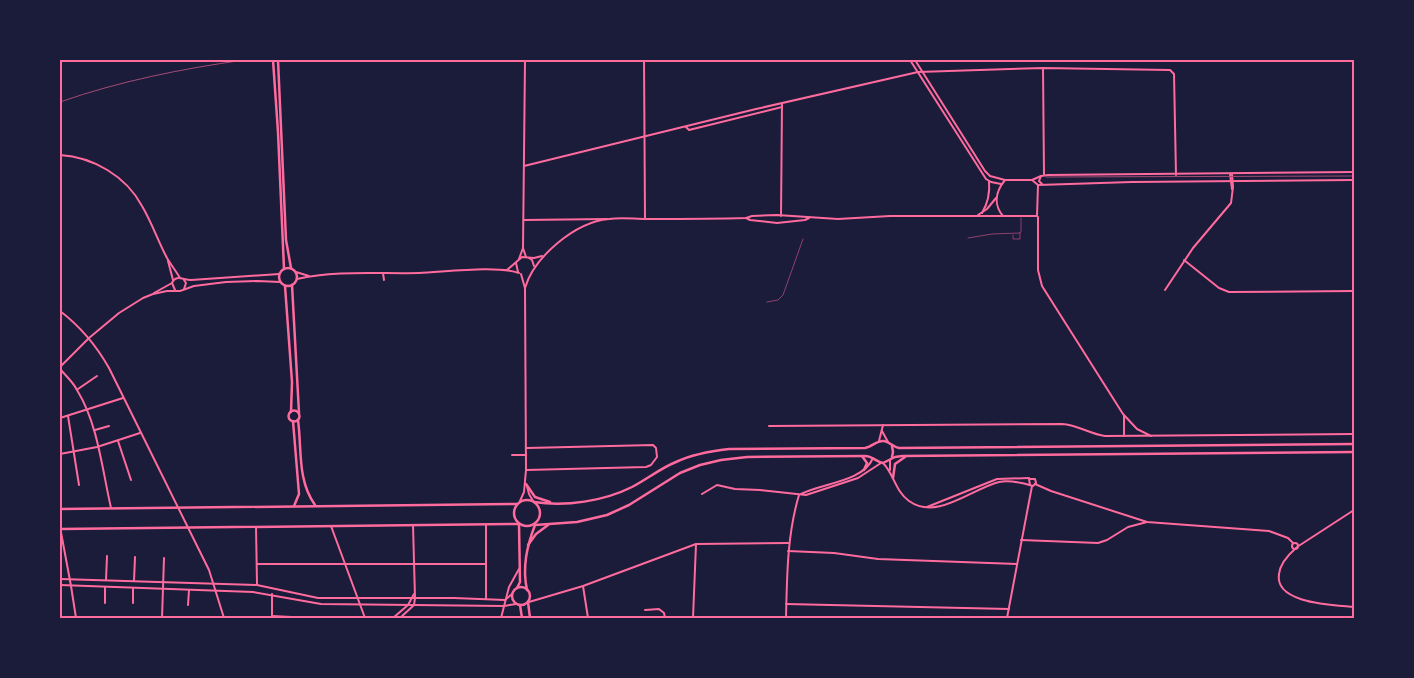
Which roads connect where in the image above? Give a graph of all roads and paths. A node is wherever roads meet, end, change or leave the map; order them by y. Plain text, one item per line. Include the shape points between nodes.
1 (273, 60) edge
2 (278, 60) edge
3 (525, 60) edge
4 (644, 60) edge
5 (910, 60) edge
6 (915, 60) edge
7 (1043, 68) junction
8 (918, 72) junction
9 (922, 72) junction
10 (938, 96) junction
11 (934, 98) junction
12 (782, 103) junction
13 (782, 107) junction
14 (952, 120) junction
15 (949, 122) junction
16 (686, 127) junction
17 (278, 136) junction
18 (282, 136) junction
19 (644, 137) junction
20 (60, 155) edge
21 (524, 166) junction
22 (1354, 172) edge
23 (1231, 174) junction
24 (1042, 175) junction
25 (1176, 175) junction
26 (990, 176) junction
27 (988, 180) junction
28 (1005, 180) junction
29 (1032, 180) junction
30 (1354, 180) edge
31 (1232, 181) junction
32 (1002, 184) junction
33 (1042, 184) junction
34 (1038, 185) junction
35 (996, 197) junction
36 (982, 213) junction
37 (771, 216) junction
38 (781, 216) junction
39 (976, 216) junction
40 (1003, 216) junction
41 (1021, 216) junction
42 (1038, 216) junction
43 (609, 218) junction
44 (746, 218) junction
45 (809, 218) junction
46 (645, 219) junction
47 (523, 220) junction
48 (771, 221) junction
49 (781, 221) junction
50 (1020, 233) junction
51 (1013, 234) junction
52 (968, 238) dead end
53 (803, 239) dead end
54 (523, 248) junction
55 (544, 256) junction
56 (167, 258) junction
57 (527, 258) junction
58 (519, 259) junction
59 (1184, 260) junction
60 (516, 263) junction
61 (284, 268) junction
62 (291, 268) junction
63 (534, 268) junction
64 (507, 270) junction
65 (296, 272) junction
66 (383, 273) junction
67 (279, 274) junction
68 (520, 274) junction
69 (529, 274) junction
70 (308, 276) junction
71 (180, 278) junction
72 (297, 279) junction
73 (184, 280) junction
74 (384, 280) dead end
75 (173, 282) junction
76 (280, 282) junction
77 (292, 285) junction
78 (285, 286) junction
79 (525, 288) junction
80 (184, 289) junction
81 (176, 290) junction
82 (1165, 290) dead end
83 (1354, 291) edge
84 (152, 294) junction
85 (767, 302) dead end
86 (60, 310) edge
87 (89, 338) junction
88 (60, 368) edge
89 (97, 376) dead end
90 (77, 389) junction
91 (123, 398) junction
92 (87, 410) junction
93 (291, 412) junction
94 (299, 413) junction
95 (1123, 414) junction
96 (68, 416) junction
97 (60, 418) edge
98 (298, 420) junction
99 (293, 421) junction
100 (883, 425) junction
101 (109, 426) dead end
102 (769, 426) dead end
103 (94, 430) junction
104 (882, 431) junction
105 (140, 433) junction
106 (1354, 434) edge
107 (1124, 436) junction
108 (1150, 436) junction
109 (118, 441) junction
110 (879, 441) junction
111 (888, 442) junction
112 (1354, 444) edge
113 (873, 446) junction
114 (892, 446) junction
115 (98, 447) junction
116 (526, 448) junction
117 (73, 452) junction
118 (1354, 452) edge
119 (60, 454) edge
120 (512, 455) dead end
121 (526, 455) junction
122 (872, 455) junction
123 (861, 456) junction
124 (908, 456) junction
125 (891, 459) junction
126 (882, 463) junction
127 (526, 470) junction
128 (864, 470) junction
129 (890, 472) junction
130 (892, 478) junction
131 (1030, 478) junction
132 (131, 480) dead end
133 (526, 483) junction
134 (1036, 484) junction
135 (79, 485) dead end
136 (1031, 485) junction
137 (702, 494) dead end
138 (799, 495) junction
139 (534, 501) junction
140 (519, 502) junction
141 (551, 503) junction
142 (294, 506) junction
143 (315, 506) junction
144 (927, 507) junction
145 (111, 508) junction
146 (178, 508) junction
147 (60, 509) edge
148 (1354, 510) edge
149 (1148, 522) junction
150 (486, 524) junction
151 (519, 524) junction
152 (549, 524) junction
153 (413, 525) junction
154 (535, 525) junction
155 (331, 526) junction
156 (256, 527) junction
157 (60, 528) edge
158 (188, 528) junction
159 (1021, 540) junction
160 (1305, 542) junction
161 (696, 544) junction
162 (789, 544) junction
163 (528, 545) junction
164 (1294, 546) junction
165 (788, 551) junction
166 (107, 556) dead end
167 (135, 557) dead end
168 (164, 558) dead end
169 (344, 563) junction
170 (257, 564) junction
171 (414, 564) junction
172 (486, 564) junction
173 (1018, 564) junction
174 (520, 569) junction
175 (60, 578) edge
176 (70, 579) junction
177 (106, 580) junction
178 (134, 581) junction
179 (163, 582) junction
180 (214, 584) junction
181 (60, 585) edge
182 (257, 585) junction
183 (71, 586) junction
184 (584, 586) junction
185 (105, 587) junction
186 (133, 588) junction
187 (517, 588) junction
188 (163, 589) junction
189 (189, 590) junction
190 (527, 590) junction
191 (216, 591) junction
192 (272, 594) junction
193 (414, 594) junction
194 (512, 594) junction
195 (358, 598) junction
196 (412, 598) junction
197 (416, 598) junction
198 (486, 600) junction
199 (505, 600) junction
200 (528, 602) junction
201 (105, 603) dead end
202 (133, 603) dead end
203 (360, 604) junction
204 (516, 604) junction
205 (786, 604) junction
206 (188, 605) dead end
207 (408, 605) junction
208 (414, 605) junction
209 (520, 605) junction
210 (504, 606) junction
211 (1354, 606) edge
212 (1009, 609) junction
213 (645, 610) dead end
214 (76, 617) edge
215 (272, 617) edge
216 (133, 618) edge
217 (162, 618) edge
218 (224, 618) edge
219 (311, 618) edge
220 (365, 618) edge
221 (393, 618) edge
222 (400, 618) edge
223 (501, 618) edge
224 (522, 618) edge
225 (530, 618) edge
226 (588, 618) edge
227 (665, 618) edge
228 (693, 618) edge
229 (786, 618) edge
230 (1007, 618) edge

1 - 17 main road
2 - 18 main road
3 - 21 street
4 - 19 street
5 - 8 street
6 - 9 street
7 - 9 street
7 - 24 street
7 - 25 street via 1172,70
8 - 9 street
8 - 11 street
8 - 12 street
9 - 10 street
10 - 11 street
10 - 14 street
11 - 15 street
12 - 13 street
12 - 16 street
13 - 16 street via 689,130
13 - 38 street
14 - 15 street
14 - 26 street
15 - 27 street
16 - 19 street
17 - 18 main road
17 - 61 main road
18 - 62 main road via 286,240
19 - 21 street
19 - 46 street
20 - 56 street via 102,167 130,188 142,204
21 - 47 street
22 - 23 street
23 - 25 street
23 - 31 street
24 - 25 street
24 - 29 street
24 - 33 street
26 - 27 street
26 - 28 street
27 - 32 street
27 - 36 street via 989,194
28 - 29 street
28 - 32 street
29 - 34 street
30 - 31 street
31 - 33 street
31 - 59 street via 1230,204
32 - 35 street
33 - 34 street
34 - 42 street
35 - 36 street
35 - 40 street
36 - 39 street
37 - 38 street
37 - 44 street
37 - 48 street
38 - 45 street
38 - 49 street
39 - 40 street
39 - 45 street
40 - 41 street
41 - 42 street
41 - 50 lane
42 - 95 street via 1040,281
43 - 46 street
43 - 47 street
43 - 55 street via 577,230
44 - 46 street
44 - 48 street
45 - 49 street
47 - 54 street
48 - 49 street
50 - 51 lane
50 - 51 lane via 1020,239 1013,239
51 - 52 lane
53 - 85 lane via 783,295 778,300
54 - 57 street
54 - 58 street
55 - 57 street
55 - 63 street
56 - 71 street
56 - 75 street
57 - 58 street
57 - 63 street via 532,260
58 - 60 street
59 - 82 street
59 - 83 street via 1219,288 1229,292
60 - 64 street
60 - 68 street
61 - 62 main road
61 - 67 main road
62 - 65 main road
63 - 69 street
64 - 66 street
64 - 68 street
65 - 70 street
65 - 72 main road
66 - 70 street
66 - 74 street
67 - 73 street
67 - 76 main road
68 - 69 street
68 - 79 street
69 - 79 street
70 - 72 street
71 - 73 street
71 - 75 street
72 - 77 main road
73 - 80 street
75 - 81 street
75 - 84 street
76 - 78 main road
76 - 80 street via 258,280
77 - 78 main road
77 - 94 main road
78 - 93 main road
79 - 116 street
80 - 81 street
81 - 84 street
84 - 87 street via 119,313
86 - 87 street
87 - 88 street
87 - 91 street
88 - 90 street
89 - 90 street
90 - 92 street
91 - 92 street
91 - 105 street
92 - 96 street
92 - 103 street
93 - 94 main road
93 - 99 main road via 289,417
94 - 98 main road
95 - 107 street
95 - 108 street via 1137,429
96 - 97 street
96 - 117 street
98 - 99 main road
98 - 143 main road via 302,471 306,489
99 - 142 main road via 298,494
100 - 102 street
100 - 104 street
100 - 107 street via 1062,424 1101,436
101 - 103 street
103 - 115 street
104 - 110 street
104 - 111 street
105 - 109 street
105 - 146 street
106 - 108 street
107 - 108 street
109 - 115 street
109 - 132 street
110 - 111 main road
110 - 113 main road
111 - 114 main road
112 - 114 main road
113 - 122 main road
113 - 141 main road via 707,452 676,462 611,495 580,502
114 - 125 main road
115 - 117 street
115 - 145 street
116 - 121 street
116 - 127 street via 653,445 657,450 655,460 646,467
117 - 119 street
117 - 135 street
118 - 124 main road
120 - 121 street
121 - 127 street
122 - 123 main road
122 - 126 main road
122 - 128 street via 870,465
123 - 128 main road via 866,463
123 - 152 main road via 747,457 715,461 680,473 607,515
124 - 125 main road
124 - 130 main road via 895,464
125 - 126 main road
125 - 129 street
126 - 129 street
126 - 138 street via 852,480
127 - 133 street
128 - 138 street
129 - 130 street
130 - 144 street via 905,498
131 - 134 street via 1036,479
131 - 136 street via 1028,482
131 - 144 street via 997,479
133 - 139 street
133 - 140 street
133 - 141 main road via 535,497
134 - 136 street
134 - 149 street
136 - 144 street via 1000,482 940,506
136 - 159 street
137 - 138 street via 720,486
138 - 162 street
139 - 140 main road
139 - 141 main road
139 - 154 main road via 541,513
140 - 143 main road
140 - 151 main road via 514,514
142 - 143 main road
142 - 146 main road
145 - 146 main road
145 - 147 main road
146 - 158 street
148 - 160 street
149 - 159 street via 1131,526 1098,543
149 - 164 street via 1264,531 1275,533
150 - 151 main road
150 - 153 main road
150 - 172 street
151 - 154 main road
151 - 174 main road
152 - 154 main road
152 - 163 main road
153 - 155 main road
153 - 171 street
154 - 163 main road
155 - 156 main road
155 - 169 street
156 - 158 main road
156 - 170 street
157 - 158 main road
157 - 176 street
158 - 180 street
159 - 173 street
160 - 164 street
160 - 164 street
161 - 162 street
161 - 184 street
161 - 228 street
162 - 165 street
163 - 190 main road via 525,564
164 - 211 street via 1278,576 1284,591 1309,601
165 - 173 street via 834,553 878,560
165 - 205 street
166 - 177 street
167 - 178 street
168 - 179 street
169 - 170 street
169 - 171 street
169 - 195 street
170 - 182 street
171 - 172 street
171 - 193 street
172 - 198 street
173 - 212 street
174 - 187 main road
174 - 199 street
175 - 176 street
176 - 177 street
176 - 183 street
177 - 178 street
178 - 179 street
179 - 180 street
179 - 188 street
180 - 182 street
180 - 191 street
181 - 183 street
182 - 195 street via 318,598
183 - 185 street
183 - 214 street
184 - 200 street
184 - 226 street
185 - 186 street
185 - 201 street
186 - 188 street
186 - 202 street
187 - 190 main road
187 - 194 main road
188 - 189 street
188 - 217 street
189 - 191 street
189 - 206 street
190 - 200 main road
191 - 192 street
191 - 218 street
192 - 203 street via 314,604
192 - 215 street
193 - 196 street
193 - 197 street
194 - 199 street
194 - 204 main road
195 - 196 street
195 - 203 street
196 - 197 street
196 - 207 street
197 - 198 street
197 - 208 street
198 - 199 street
199 - 210 street
200 - 209 main road
200 - 225 main road
203 - 207 street
203 - 220 street
204 - 209 main road
204 - 210 street
205 - 212 street
205 - 229 street
207 - 208 street
207 - 221 street
208 - 210 street
208 - 222 street
209 - 224 main road
210 - 223 street
212 - 230 street
213 - 227 street via 659,609
214 - 216 street
215 - 219 street

